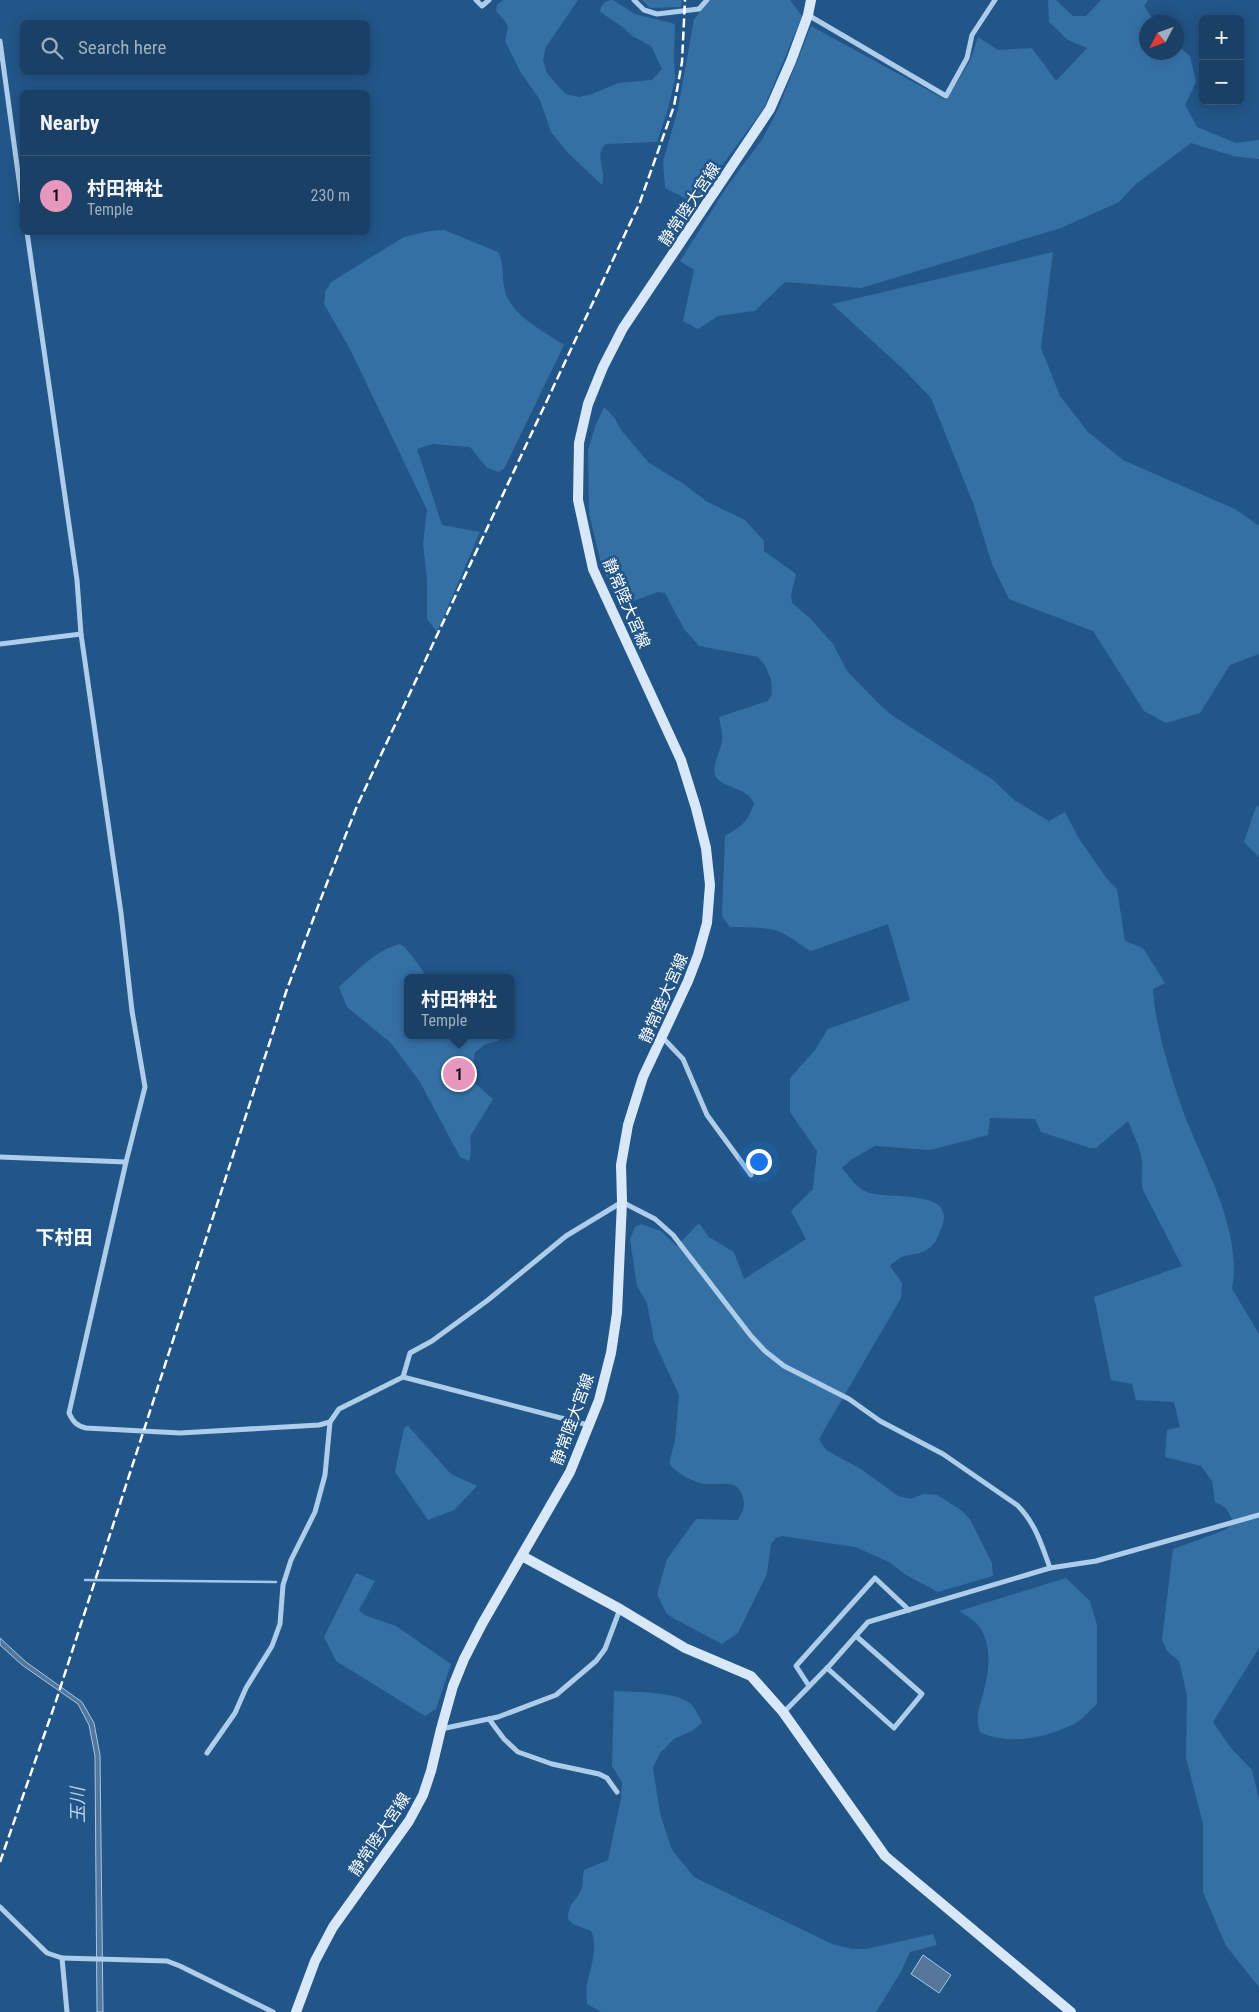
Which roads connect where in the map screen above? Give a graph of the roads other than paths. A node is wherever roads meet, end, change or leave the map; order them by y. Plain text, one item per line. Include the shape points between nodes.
1 (476, 0) edge
2 (489, 0) edge
3 (634, 0) edge
4 (707, 0) edge
5 (811, 0) edge
6 (995, 0) edge
7 (808, 15) junction
8 (0, 41) edge
9 (20, 187) edge
10 (27, 235) edge
11 (81, 634) junction
12 (0, 644) edge
13 (663, 1038) junction
14 (0, 1157) edge
15 (126, 1162) junction
16 (750, 1175) dead end
17 (622, 1202) junction
18 (403, 1377) junction
19 (330, 1422) junction
20 (588, 1425) junction
21 (1259, 1515) edge
22 (522, 1556) junction
23 (1050, 1568) junction
24 (620, 1609) junction
25 (909, 1610) junction
26 (856, 1636) junction
27 (827, 1668) junction
28 (809, 1686) junction
29 (783, 1712) junction
30 (489, 1719) junction
31 (441, 1729) junction
32 (207, 1753) dead end
33 (617, 1792) dead end
34 (0, 1907) edge
35 (62, 1958) junction
36 (68, 2012) edge
37 (273, 2012) edge
38 (296, 2012) edge
39 (1071, 2012) edge

1 - 2 street via 482,6
3 - 4 street via 644,10 657,14 699,9
5 - 7 main road, 静常陸大宮線
6 - 7 street via 972,35 967,58 946,96
7 - 13 main road, 静常陸大宮線 via 770,109 623,328 588,404 578,443 578,500 593,569 681,760 706,848 710,885 707,923 698,955
8 - 9 street
10 - 11 street via 77,580
11 - 12 street
11 - 15 street via 145,1087
13 - 16 street via 682,1059 707,1115
13 - 17 main road, 静常陸大宮線 via 633,1104 621,1166
14 - 15 street
15 - 19 street via 69,1413 72,1420 86,1428 180,1433
17 - 18 street via 566,1236 488,1300 410,1353
17 - 20 main road, 静常陸大宮線 via 617,1313 599,1400
17 - 23 street via 655,1219 673,1235 751,1336 784,1366 849,1399 943,1454 1018,1504 1027,1514
18 - 19 street via 339,1410
18 - 20 street
19 - 32 street via 325,1475 315,1512 291,1560 283,1585 280,1624 272,1646 235,1713
20 - 22 main road, 静常陸大宮線 via 570,1472
21 - 23 street via 1096,1561
22 - 24 main road
22 - 31 main road, 静常陸大宮線 via 464,1659
23 - 25 street
24 - 29 main road via 685,1648 751,1676
24 - 30 street via 605,1649 592,1665 556,1695
25 - 26 street via 868,1622
25 - 28 street via 875,1578 796,1666
26 - 27 street
26 - 27 street via 922,1694 894,1728
27 - 28 street
28 - 29 street
29 - 39 main road via 885,1856
30 - 31 street
30 - 33 street via 504,1740 518,1752 552,1764 599,1774 607,1778
31 - 38 main road, 静常陸大宮線 via 423,1795 409,1821 333,1926 315,1961
34 - 35 street via 47,1952
35 - 36 street
35 - 37 street via 167,1961

